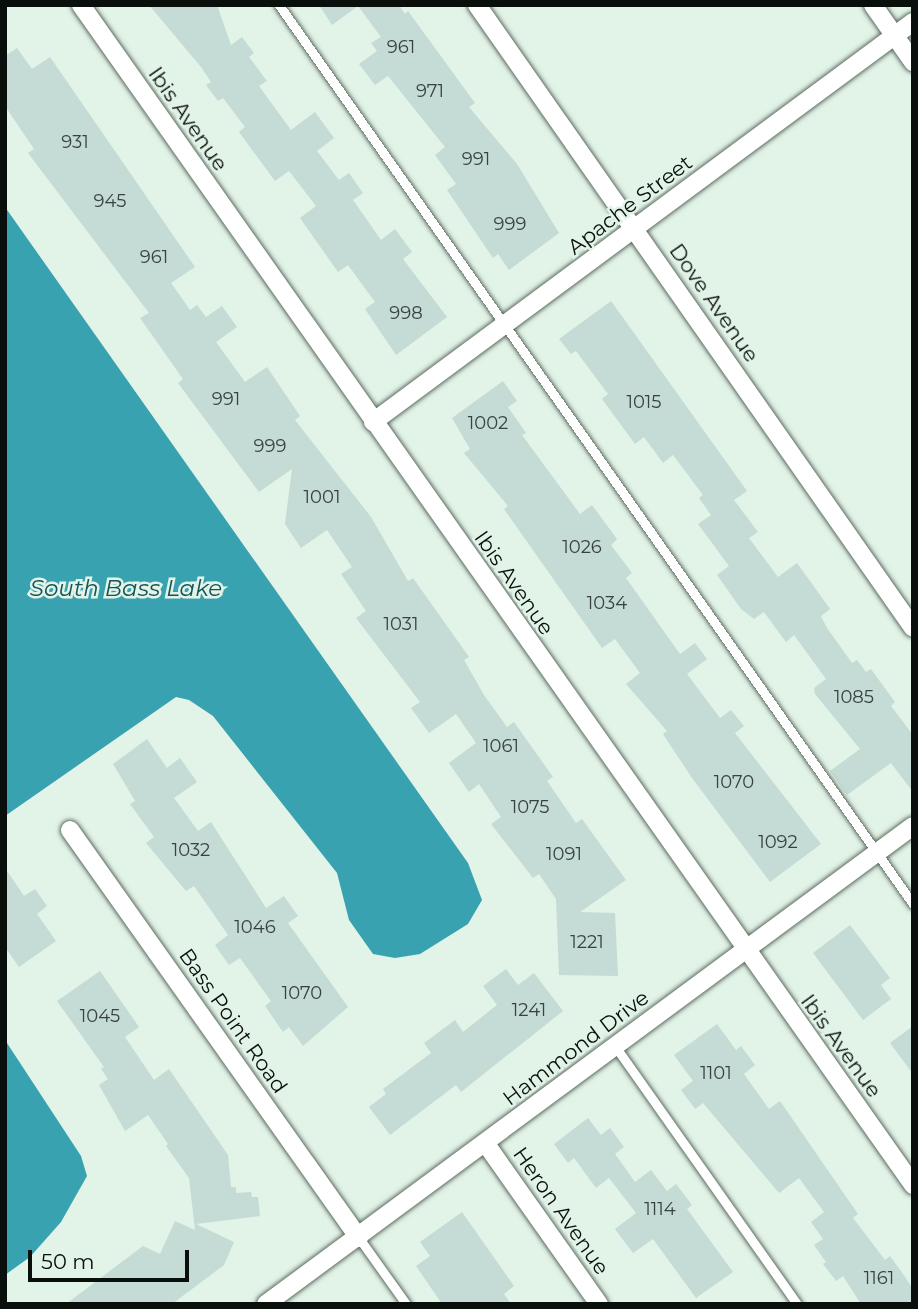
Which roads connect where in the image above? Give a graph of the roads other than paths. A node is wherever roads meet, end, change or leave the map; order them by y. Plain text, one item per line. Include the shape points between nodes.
1 (81, 5) edge
2 (279, 5) edge
3 (477, 5) edge
4 (873, 5) edge
5 (913, 22) edge
6 (894, 36) junction
7 (913, 62) edge
8 (636, 230) junction
9 (504, 326) junction
10 (373, 422) junction
11 (913, 628) edge
12 (913, 827) edge
13 (70, 830) dead end
14 (875, 854) junction
15 (913, 904) edge
16 (743, 950) junction
17 (615, 1046) junction
18 (486, 1144) junction
19 (913, 1185) edge
20 (359, 1238) junction
21 (266, 1304) edge
22 (406, 1304) edge
23 (599, 1304) edge
24 (797, 1304) edge

1 - 10 street, Ibis Avenue
2 - 9 lane
3 - 8 street, Dove Avenue
4 - 6 street
5 - 6 street, Apache Street
6 - 7 street
6 - 8 street, Apache Street
8 - 9 street, Apache Street
8 - 11 street, Dove Avenue
9 - 10 street, Apache Street
9 - 14 lane
10 - 16 street, Ibis Avenue
12 - 14 street, Hammond Drive
13 - 20 street, Bass Point Road
14 - 15 lane
14 - 16 street, Hammond Drive
16 - 17 street, Hammond Drive
16 - 19 street, Ibis Avenue
17 - 18 street, Hammond Drive
17 - 24 lane
18 - 20 street, Hammond Drive
18 - 23 street, Heron Avenue
20 - 21 street, Hammond Drive
20 - 22 lane

